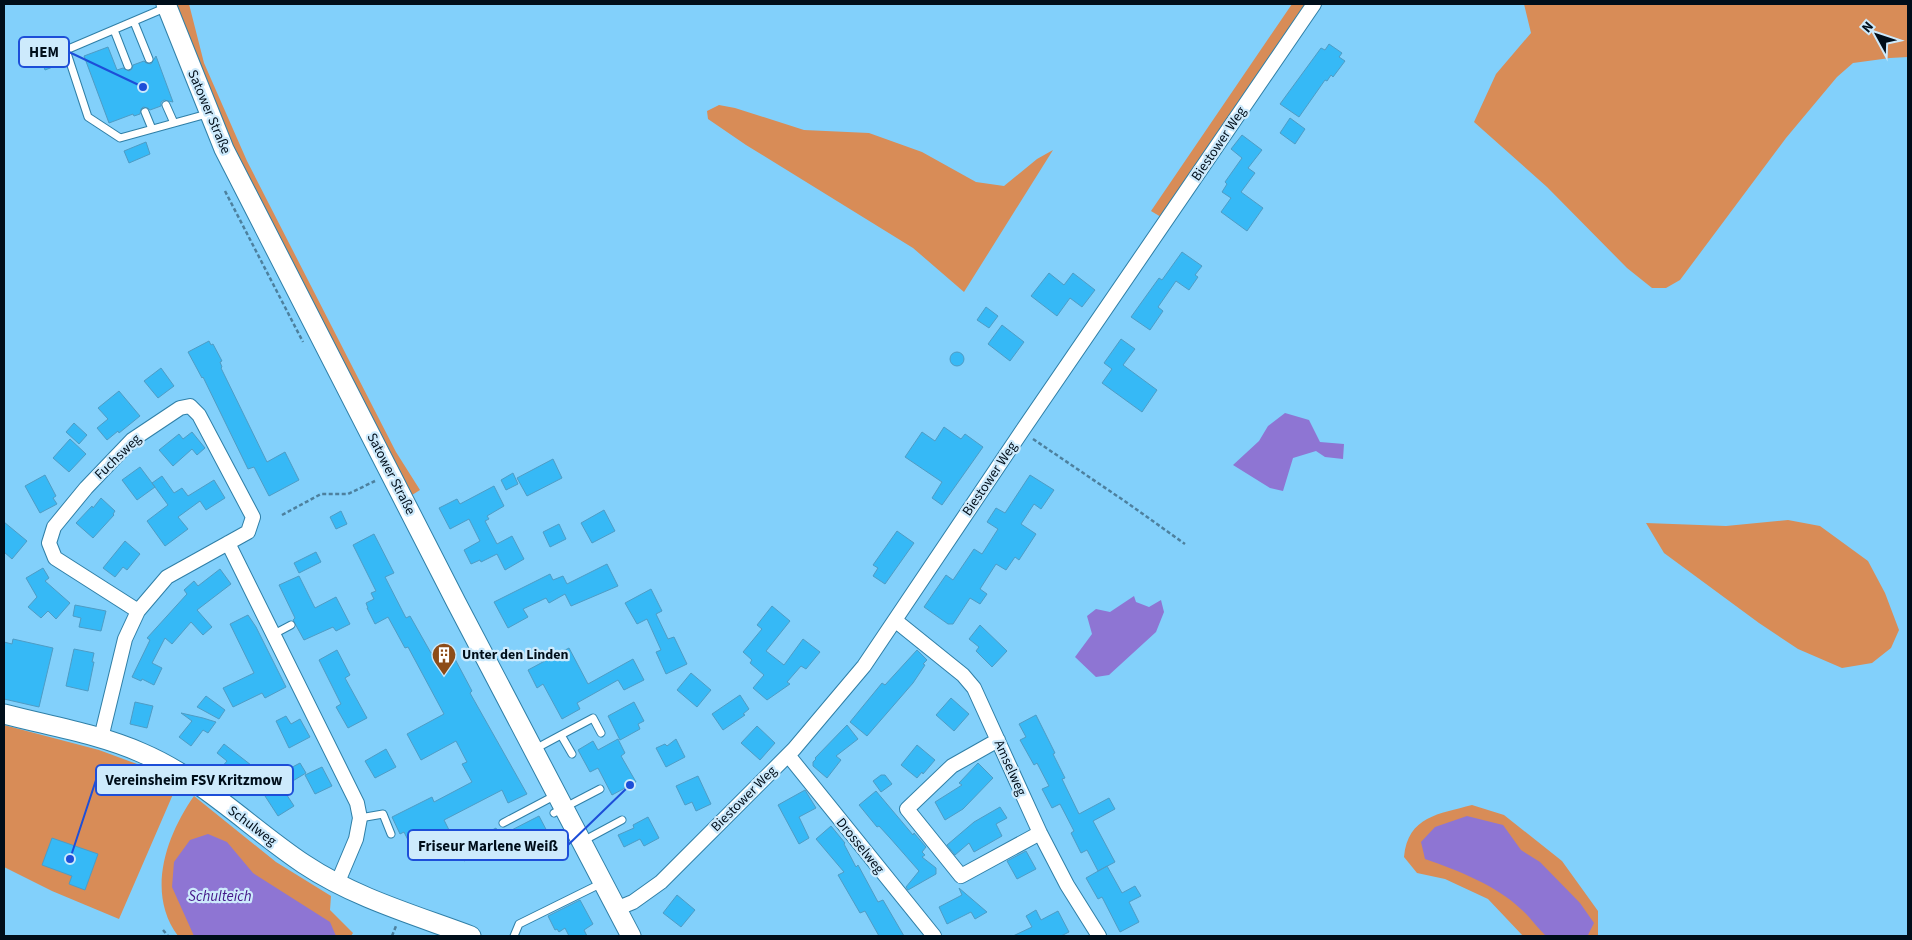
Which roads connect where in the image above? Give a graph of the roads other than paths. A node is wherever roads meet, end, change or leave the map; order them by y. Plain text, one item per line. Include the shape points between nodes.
1 (1314, 4) edge
2 (167, 5) edge
3 (134, 22) junction
4 (114, 30) junction
5 (149, 59) dead end
6 (128, 66) dead end
7 (166, 105) dead end
8 (145, 112) dead end
9 (209, 114) junction
10 (174, 123) junction
11 (152, 129) junction
12 (228, 543) junction
13 (138, 611) junction
14 (896, 621) junction
15 (291, 625) dead end
16 (274, 634) junction
17 (4, 714) edge
18 (602, 733) dead end
19 (561, 735) junction
20 (101, 738) junction
21 (998, 740) junction
22 (534, 750) junction
23 (572, 754) dead end
24 (788, 755) junction
25 (600, 789) dead end
26 (558, 805) junction
27 (360, 818) junction
28 (622, 820) dead end
29 (503, 823) dead end
30 (1040, 833) junction
31 (391, 834) dead end
32 (581, 842) junction
33 (602, 883) junction
34 (337, 884) junction
35 (616, 909) junction
36 (471, 936) edge
37 (514, 936) edge
38 (631, 936) edge
39 (934, 936) edge
40 (1099, 936) edge

1 - 14 street, Biestower Weg
2 - 3 lane
2 - 9 main road, Satower Straße
3 - 4 lane
3 - 5 lane
4 - 6 lane
4 - 11 lane via 66,50 88,117 120,138
7 - 10 lane
8 - 11 lane
9 - 10 lane
9 - 22 main road, Satower Straße via 224,149
10 - 11 lane
12 - 13 street, Fuchsweg via 167,577
12 - 13 street, Fuchsweg via 248,532 252,517 199,414 190,406 180,408 132,440 54,527 48,543 55,558
12 - 16 street
13 - 20 street, Fuchsweg via 125,639
14 - 21 street, Amselweg via 962,674 974,688
14 - 24 street, Biestower Weg via 858,674
15 - 16 lane
16 - 27 street via 357,802
17 - 20 main road, Schulweg
18 - 19 lane via 593,718
19 - 22 lane
19 - 23 lane
20 - 34 main road, Schulweg via 142,753 190,779 284,850
21 - 30 street, Amselweg
21 - 30 street via 952,766 907,809 961,876
22 - 26 main road, Satower Straße
24 - 35 street, Biestower Weg via 661,882 633,902
24 - 39 street, Drosselweg
25 - 26 lane
26 - 29 lane
26 - 32 main road, Satower Straße
27 - 31 lane via 383,814
27 - 34 street via 356,839
28 - 32 lane
30 - 40 street, Amselweg
32 - 33 main road, Satower Straße
33 - 35 main road, Satower Straße
33 - 37 lane via 519,924
34 - 36 main road, Schulweg
35 - 38 main road, Satower Straße

